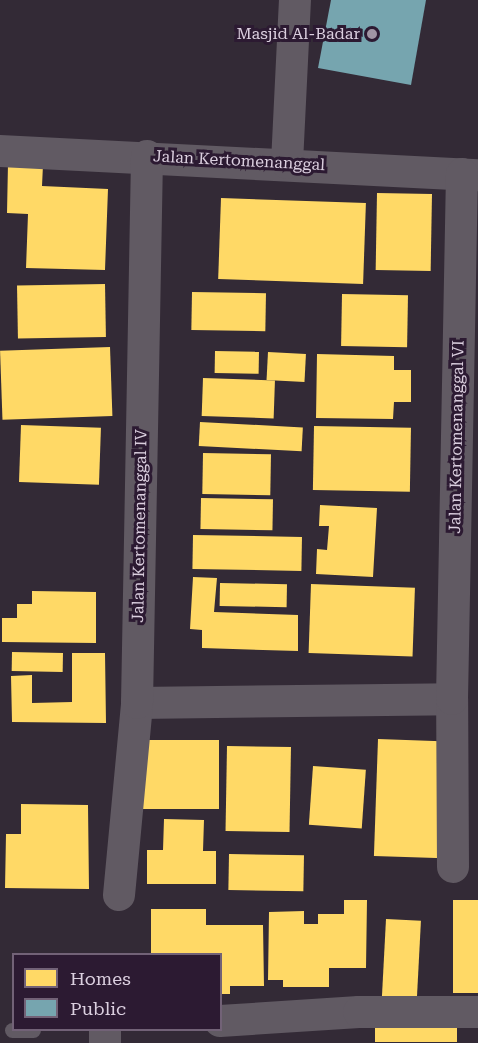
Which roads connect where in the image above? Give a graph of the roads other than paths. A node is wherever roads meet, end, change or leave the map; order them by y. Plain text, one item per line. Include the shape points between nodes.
1 (295, 0) edge
2 (0, 151) edge
3 (147, 156) junction
4 (287, 163) junction
5 (470, 175) edge
6 (452, 699) junction
7 (137, 704) junction
8 (453, 867) dead end
9 (119, 896) dead end
10 (478, 1012) edge
11 (222, 1021) edge

1 - 4 street
2 - 3 street, Jalan Kertomenanggal
3 - 4 street, Jalan Kertomenanggal
3 - 7 street, Jalan Kertomenanggal IV
4 - 5 street, Jalan Kertomenanggal
5 - 6 street, Jalan Kertomenanggal VI
6 - 7 street
6 - 8 street, Jalan Kertomenanggal VI
7 - 9 street, Jalan Kertomenanggal IV
10 - 11 street via 360,1012

